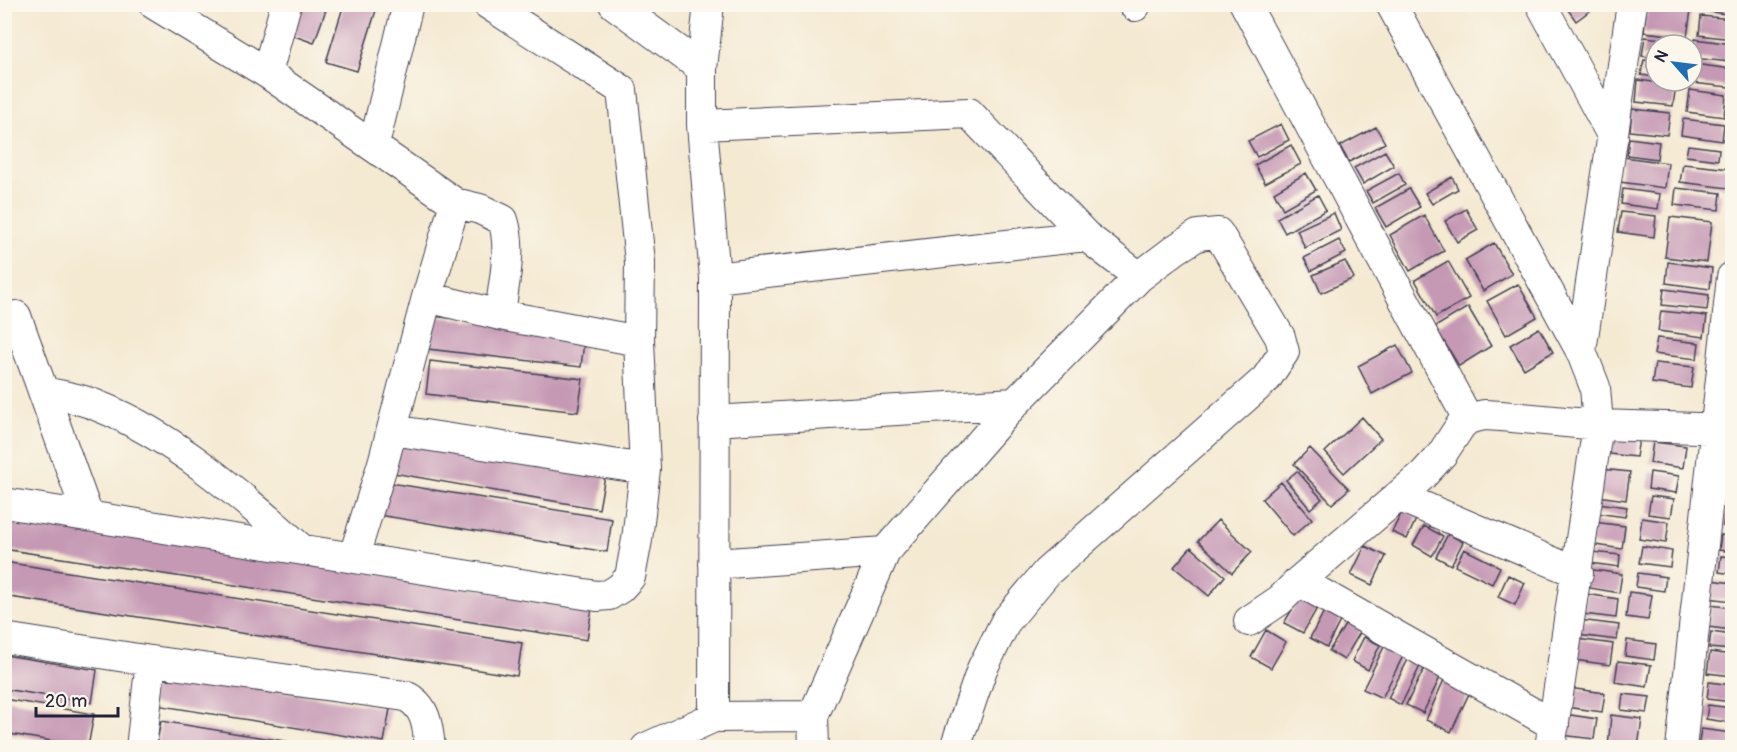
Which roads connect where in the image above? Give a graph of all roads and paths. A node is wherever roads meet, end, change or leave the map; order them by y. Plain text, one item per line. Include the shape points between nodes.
1 (154, 4) edge
2 (408, 4) edge
3 (488, 4) edge
4 (709, 4) edge
5 (1245, 4) edge
6 (1391, 4) edge
7 (1541, 4) edge
8 (1632, 4) edge
9 (286, 5) edge
10 (620, 6) edge
11 (702, 68) junction
12 (267, 73) junction
13 (702, 124) junction
14 (1613, 137) junction
15 (374, 145) junction
16 (456, 203) junction
17 (1086, 236) junction
18 (1139, 277) junction
19 (1732, 277) edge
20 (715, 278) junction
21 (428, 297) junction
22 (500, 315) junction
23 (16, 316) dead end
24 (639, 341) junction
25 (1581, 351) junction
26 (45, 392) junction
27 (1015, 403) junction
28 (1468, 419) junction
29 (714, 421) junction
30 (1598, 425) junction
31 (1724, 428) edge
32 (392, 430) junction
33 (645, 469) junction
34 (1398, 496) junction
35 (4, 502) edge
36 (88, 516) junction
37 (300, 548) junction
38 (885, 552) junction
39 (354, 556) junction
40 (714, 564) junction
41 (1578, 573) junction
42 (1299, 581) junction
43 (1249, 621) dead end
44 (4, 638) edge
45 (151, 661) junction
46 (813, 716) junction
47 (714, 717) junction
48 (1552, 736) edge
49 (141, 747) edge
50 (430, 747) edge
51 (646, 747) edge
52 (814, 747) edge
53 (955, 747) edge
54 (1681, 747) edge

1 - 12 street
2 - 15 street
3 - 24 street via 622,90 640,262
4 - 11 street
5 - 28 street
6 - 25 street
7 - 14 street
8 - 14 street
9 - 12 street
10 - 11 street
11 - 13 street
12 - 15 street
13 - 17 street via 969,113
13 - 20 street
14 - 25 street
15 - 16 street
16 - 21 street
16 - 22 street via 503,220 507,251
17 - 18 street
17 - 20 street
18 - 27 street
18 - 53 street via 1198,235 1218,233 1280,337 1284,352 1266,380 1047,572 1006,621 982,669
19 - 31 street
20 - 29 street
21 - 22 street
21 - 32 street
22 - 24 street
23 - 26 street
24 - 33 street
25 - 30 street via 1595,387
26 - 36 street
26 - 37 street via 96,405 163,440 241,496
27 - 29 street
27 - 38 street
28 - 30 street via 1484,415
28 - 34 street via 1423,475
29 - 40 street
30 - 31 street
30 - 41 street
31 - 54 street
32 - 33 street
32 - 39 street
33 - 39 street via 630,577 609,595
34 - 41 street
34 - 42 street
35 - 36 street
36 - 37 street
37 - 39 street
38 - 40 street
38 - 46 street
40 - 47 street
41 - 48 street
42 - 43 street
42 - 48 street
44 - 45 street
45 - 49 street
45 - 50 street via 405,696 412,699 427,723
46 - 47 street
46 - 52 street
47 - 51 street

